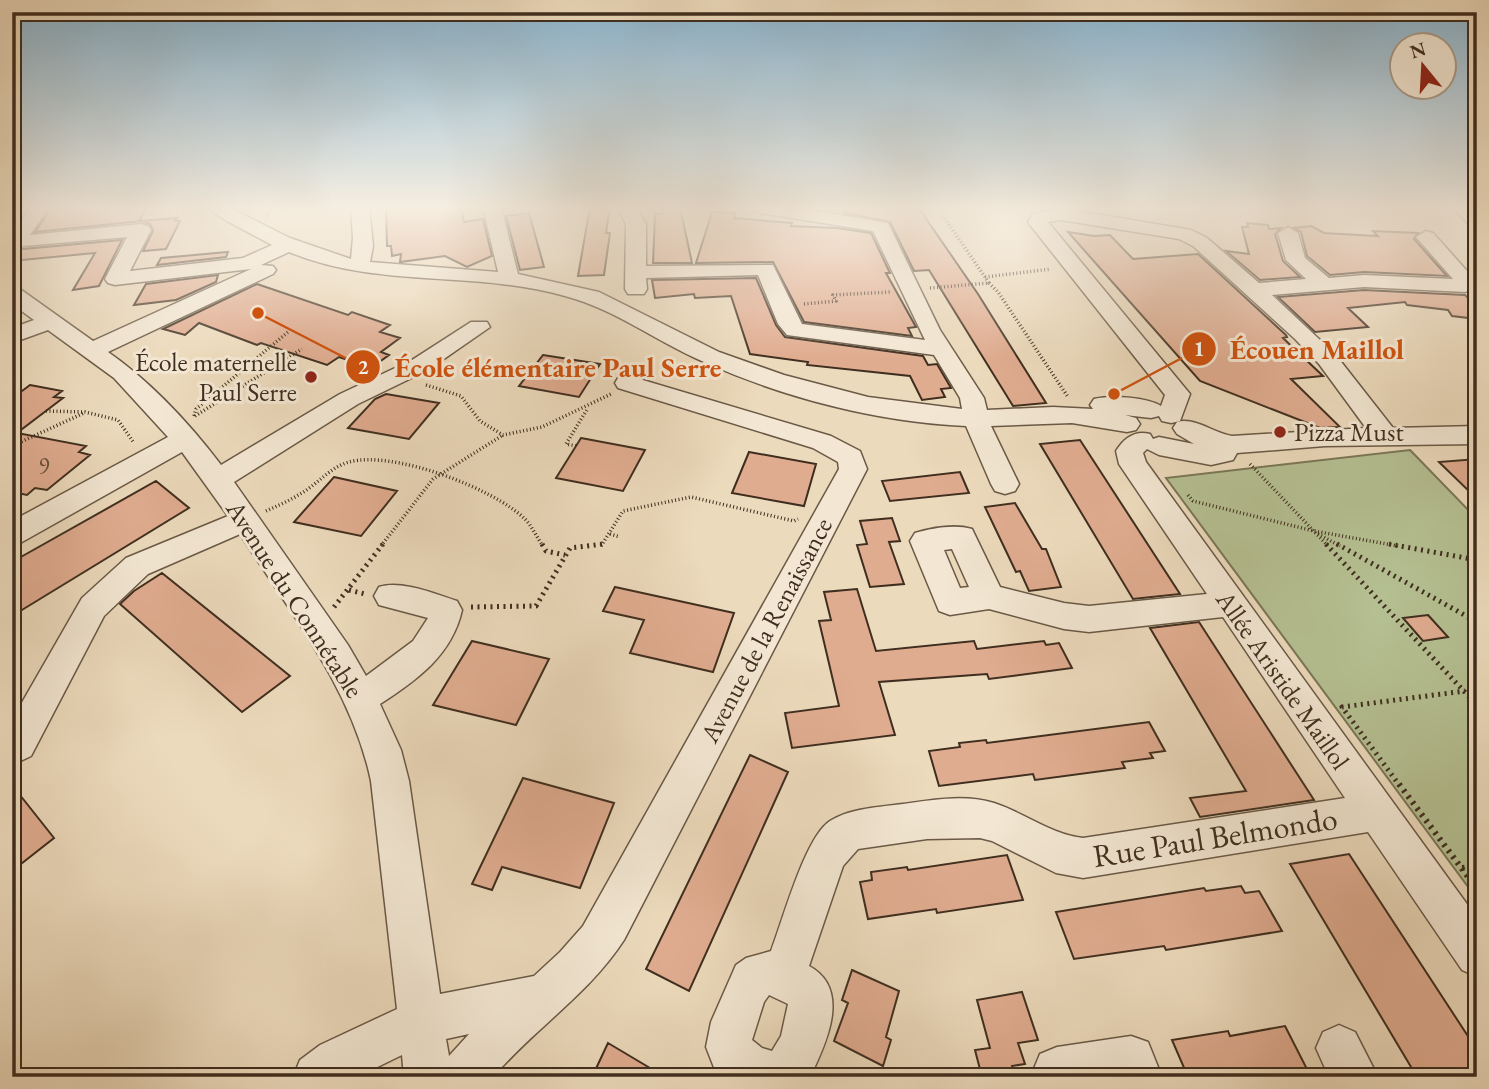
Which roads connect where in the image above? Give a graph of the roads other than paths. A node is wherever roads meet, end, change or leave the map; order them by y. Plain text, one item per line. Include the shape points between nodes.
1 (128, 258) edge
2 (266, 258) edge
3 (277, 258) edge
4 (332, 258) edge
5 (361, 258) edge
6 (505, 258) edge
7 (637, 258) edge
8 (895, 258) edge
9 (1067, 258) edge
10 (1218, 258) edge
11 (1295, 258) edge
12 (1445, 258) edge
13 (357, 266) junction
14 (637, 272) junction
15 (507, 278) junction
16 (1324, 284) junction
17 (1254, 290) junction
18 (12, 294) edge
19 (622, 309) junction
20 (48, 322) junction
21 (479, 327) dead end
22 (12, 336) edge
23 (942, 348) junction
24 (91, 351) junction
25 (627, 383) road end
26 (1009, 417) junction
27 (976, 418) junction
28 (1156, 427) junction
29 (185, 428) junction
30 (1388, 438) junction
31 (1471, 441) edge
32 (217, 480) junction
33 (1005, 484) dead end
34 (246, 520) junction
35 (12, 534) edge
36 (390, 596) dead end
37 (989, 597) dead end
38 (1229, 604) junction
39 (360, 698) junction
40 (12, 748) edge
41 (1376, 812) junction
42 (1477, 955) edge
43 (782, 978) dead end
44 (543, 996) junction
45 (421, 1021) junction
46 (317, 1077) edge
47 (428, 1077) edge
48 (462, 1077) edge
49 (1059, 1077) edge
50 (1138, 1077) edge

1 - 2 street via 115,279
3 - 24 street
4 - 13 street
5 - 13 street
6 - 15 street
7 - 14 street
8 - 23 street
9 - 28 street, Allée Aristide Maillol via 1178,394
10 - 17 street, Allée Aristide Maillol
11 - 16 street
12 - 16 street via 1468,284
13 - 15 street
14 - 19 street via 636,290
14 - 23 street via 766,269 794,330
15 - 19 street via 574,291
16 - 17 street
17 - 30 street via 1326,359
18 - 20 street, Avenue du Connétable
19 - 27 street via 713,357 836,397 921,414
20 - 22 street
20 - 24 street, Avenue du Connétable
21 - 32 street
23 - 27 street via 972,398
24 - 29 street, Avenue du Connétable
25 - 44 street, Avenue de la Renaissance via 841,450 850,457 853,469 609,925 591,954
26 - 27 street
26 - 28 street via 1093,416
26 - 28 street via 1120,406
27 - 33 street
28 - 30 street via 1232,445 1325,437
28 - 30 street via 1211,456
28 - 38 street, Allée Aristide Maillol via 1129,451 1133,464
29 - 32 street, Avenue du Connétable
29 - 35 street via 146,461
30 - 31 street
32 - 34 street, Avenue du Connétable
34 - 39 street, Avenue du Connétable
34 - 40 street via 136,566 93,607
36 - 39 street via 446,611 445,619 417,660
37 - 38 street via 1089,619
38 - 41 street, Allée Aristide Maillol
39 - 45 street, Avenue du Connétable via 383,750 390,781
41 - 42 street, Allée Aristide Maillol
41 - 43 street, Rue Paul Belmondo via 1083,858 1065,857 979,818 859,830 843,835 826,855
44 - 45 street
44 - 48 street, Avenue de la Renaissance via 489,1045
45 - 46 street via 337,1062
45 - 47 street, Avenue du Connétable
49 - 50 street via 1057,1071 1131,1059

